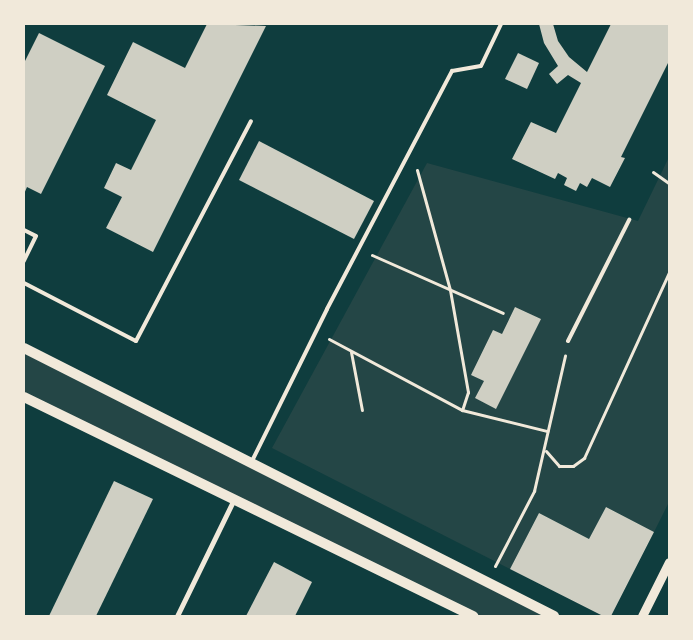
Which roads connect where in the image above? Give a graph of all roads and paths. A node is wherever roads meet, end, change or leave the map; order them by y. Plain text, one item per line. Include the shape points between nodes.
1 (501, 24) edge
2 (251, 122) dead end
3 (411, 149) junction
4 (653, 172) dead end
5 (669, 182) edge
6 (629, 220) dead end
7 (24, 230) edge
8 (358, 249) junction
9 (24, 261) edge
10 (669, 272) edge
11 (24, 283) edge
12 (450, 290) junction
13 (503, 313) dead end
14 (315, 332) junction
15 (568, 341) joint
16 (24, 348) edge
17 (351, 351) junction
18 (24, 398) edge
19 (362, 410) dead end
20 (462, 410) junction
21 (548, 431) junction
22 (545, 450) junction
23 (251, 463) junction
24 (234, 499) junction
25 (669, 562) edge
26 (488, 583) junction
27 (177, 616) edge
28 (473, 616) edge
29 (554, 616) edge
30 (642, 616) edge

1 - 3 lane via 480,66 452,71
2 - 11 lane via 136,341
3 - 8 lane
3 - 12 path
4 - 5 path
6 - 15 lane
7 - 9 lane via 36,236
8 - 12 path
8 - 14 lane
10 - 22 path via 584,458 574,466 559,466
12 - 13 path
12 - 20 path via 468,392
14 - 17 path
14 - 23 lane
15 - 21 path
16 - 23 main road
17 - 19 path
17 - 20 path
18 - 24 main road
20 - 21 path
21 - 22 path
22 - 26 path via 534,491
23 - 26 main road
24 - 27 street
24 - 28 main road
25 - 30 street
26 - 29 main road

